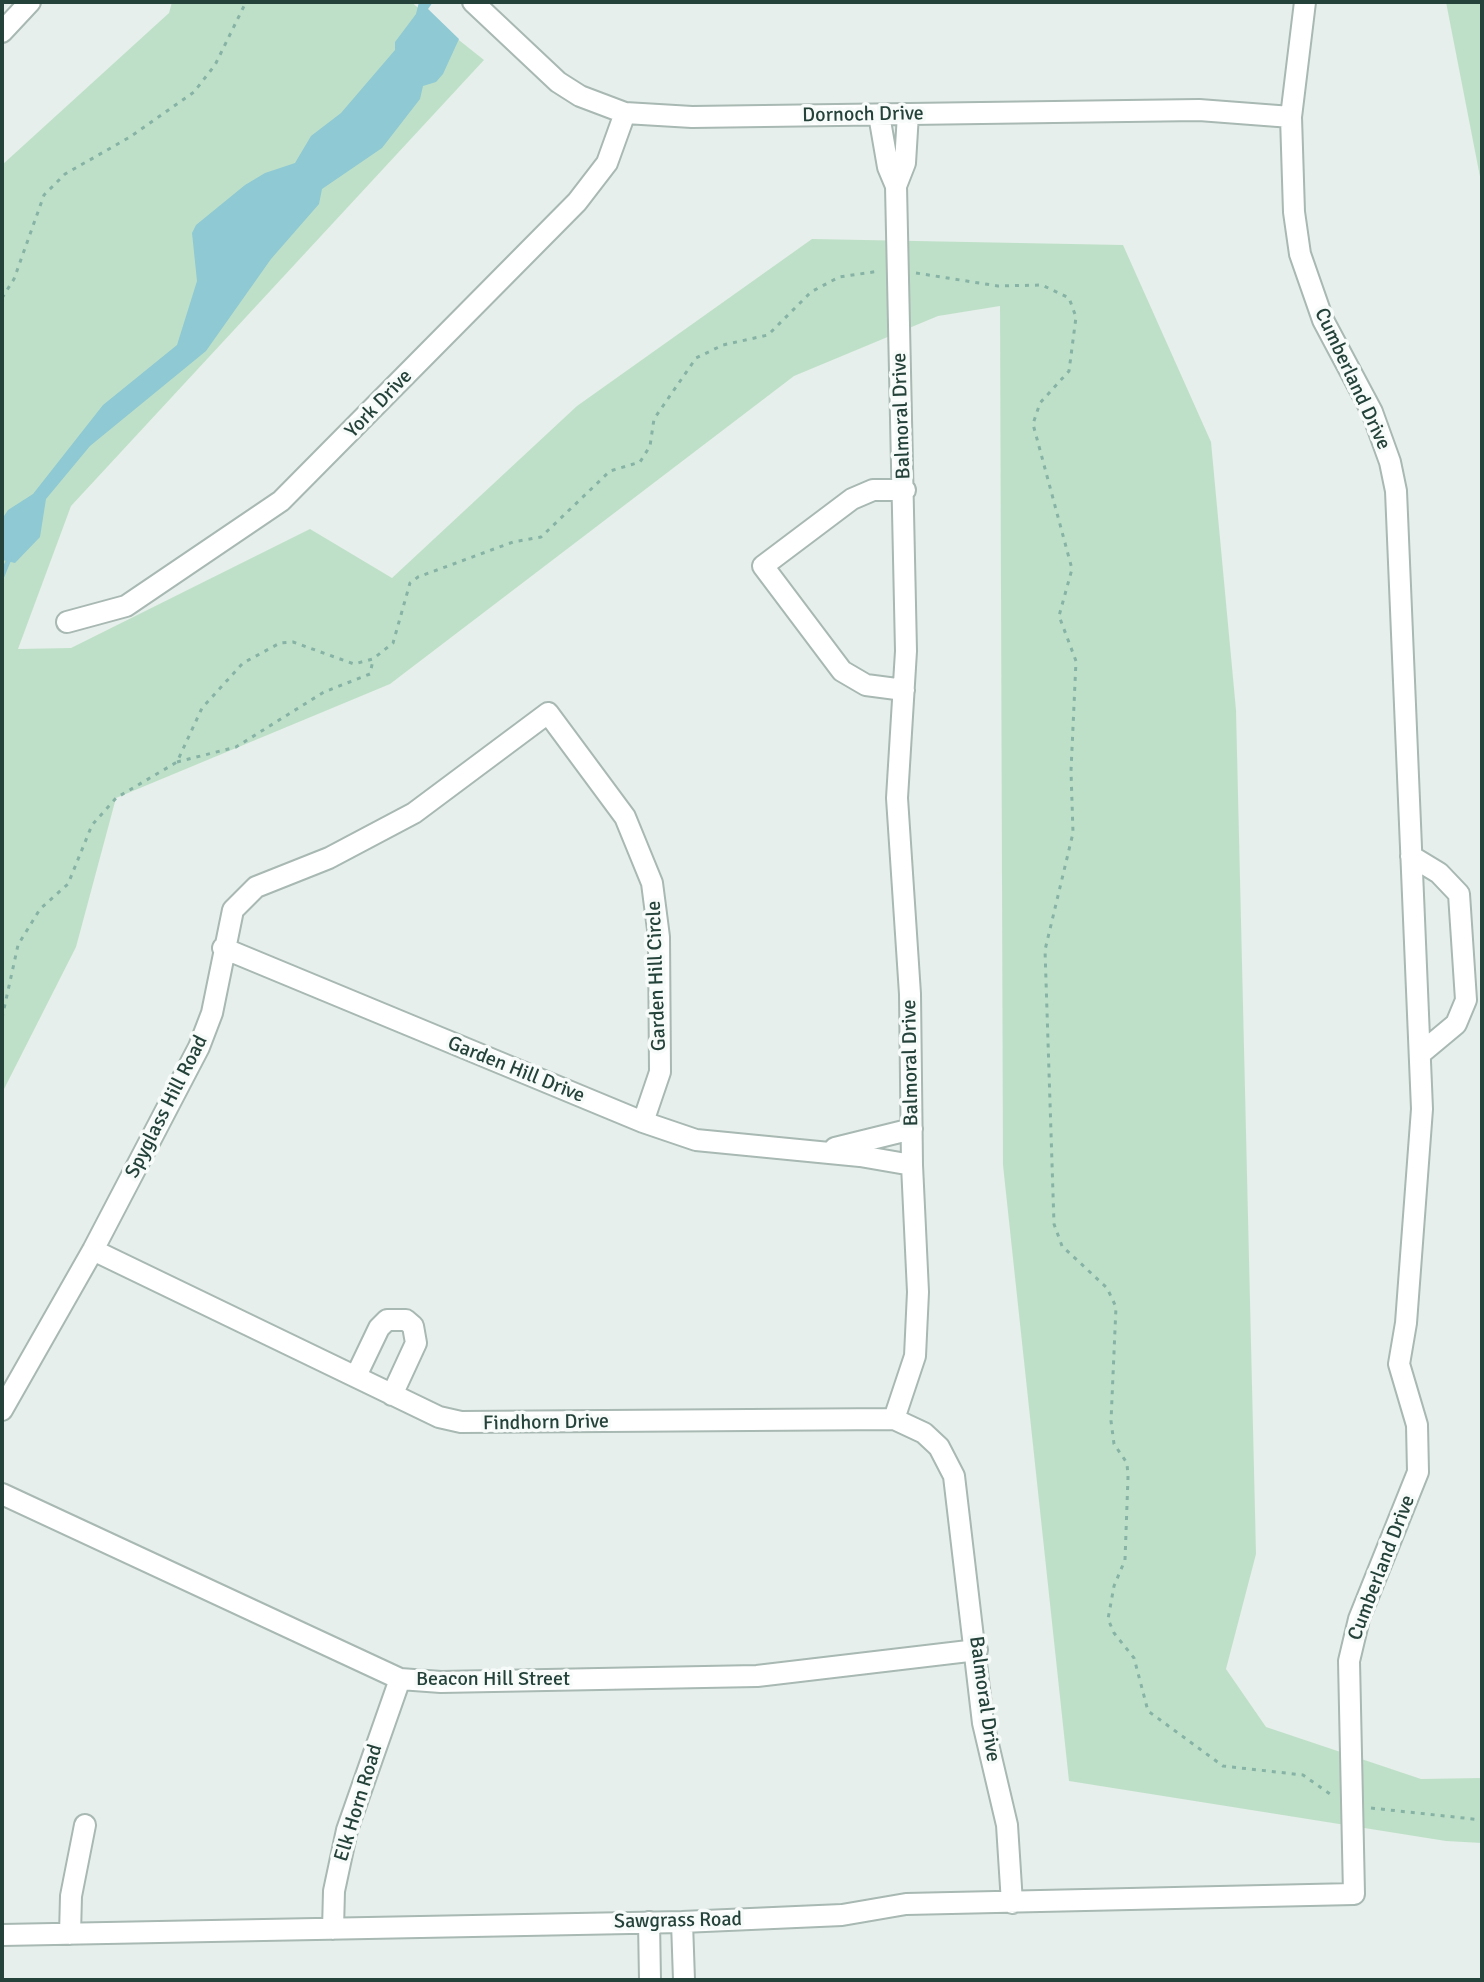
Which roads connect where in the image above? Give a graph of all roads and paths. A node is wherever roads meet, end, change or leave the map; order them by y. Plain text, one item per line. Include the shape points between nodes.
1 (30, 2) edge
2 (246, 2) edge
3 (473, 2) edge
4 (1305, 2) edge
5 (2, 32) edge
6 (625, 113) junction
7 (908, 114) junction
8 (879, 115) junction
9 (1291, 117) junction
10 (896, 186) junction
11 (897, 270) junction
12 (2, 298) edge
13 (905, 490) junction
14 (67, 622) dead end
15 (373, 659) junction
16 (904, 690) junction
17 (548, 713) joint
18 (177, 762) junction
19 (1411, 856) junction
20 (223, 948) junction
21 (2, 1018) edge
22 (1420, 1054) junction
23 (643, 1122) junction
24 (912, 1129) junction
25 (819, 1152) junction
26 (912, 1165) junction
27 (93, 1250) junction
28 (356, 1376) junction
29 (392, 1395) junction
30 (2, 1410) edge
31 (894, 1419) junction
32 (2, 1494) edge
33 (977, 1650) junction
34 (400, 1679) junction
35 (1351, 1805) junction
36 (1482, 1820) edge
37 (85, 1825) dead end
38 (1354, 1894) joint
39 (1012, 1903) junction
40 (649, 1922) junction
41 (682, 1922) junction
42 (333, 1929) junction
43 (70, 1934) junction
44 (2, 1935) edge
45 (650, 1980) edge
46 (684, 1980) edge

1 - 5 street
2 - 12 path via 215,65 194,92 65,174 44,195
3 - 6 street, Dornoch Drive via 558,82
4 - 9 street, Cumberland Drive
6 - 8 street, Dornoch Drive
6 - 14 street, York Drive via 607,163 577,202 281,501 126,606
7 - 8 street, Dornoch Drive
7 - 9 street, Dornoch Drive via 1199,110
7 - 10 street, Balmoral Drive via 905,163
8 - 10 street, Balmoral Drive
9 - 19 street, Cumberland Drive via 1300,254 1323,320 1372,412 1396,491
10 - 11 street, Balmoral Drive
11 - 13 street, Balmoral Drive
11 - 15 path via 839,277 811,292 768,335 723,345 696,358 654,419 650,446 640,462 610,471 541,537 418,577 410,583 393,643
11 - 35 path via 998,286 1042,285 1069,298 1076,317 1069,371 1040,403 1033,424 1072,569 1059,616 1076,661 1073,833 1045,950 1054,1224 1062,1246 1107,1288 1116,1307 1111,1421 1128,1477 1125,1560 1108,1619 1134,1658 1148,1711 1223,1766 1303,1775
13 - 16 street, Balmoral Drive
13 - 16 street via 873,490 852,499 763,566 842,671 866,685
15 - 18 path via 370,674 324,692 236,747
15 - 18 path via 354,664 293,642 280,643 243,663 223,682 202,708
16 - 24 street, Balmoral Drive via 898,811
17 - 20 street, Spyglass Hill Road via 414,813 329,858 256,887 233,910
17 - 23 street, Garden Hill Circle via 625,817 652,883 659,937 660,1072
18 - 21 path via 116,798 92,825 68,884 40,909 18,945
19 - 22 street, Cumberland Drive
19 - 22 street via 1439,873 1459,894 1465,984 1462,1014
20 - 23 street, Garden Hill Drive
20 - 27 street, Spyglass Hill Road via 212,1013 199,1047
22 - 35 street, Cumberland Drive via 1422,1109 1399,1364 1417,1425 1418,1472 1352,1642
23 - 25 street, Garden Hill Drive via 696,1140
24 - 25 street, Garden Hill Drive
24 - 26 street, Balmoral Drive
25 - 26 street, Garden Hill Drive
26 - 31 street, Balmoral Drive via 918,1325 915,1356
27 - 28 street, Findhorn Drive
27 - 30 street, Spyglass Hill Road
28 - 29 street, Findhorn Drive
28 - 29 street via 379,1328 387,1320 406,1320 413,1326 416,1343
29 - 31 street, Findhorn Drive via 439,1417 485,1425
31 - 33 street, Balmoral Drive via 939,1447 954,1476
32 - 34 street, Beacon Hill Street
33 - 34 street, Beacon Hill Street via 757,1676
33 - 39 street, Balmoral Drive via 983,1723 1007,1825
34 - 42 street, Elk Horn Road via 347,1830 334,1891
35 - 36 path
35 - 38 street, Cumberland Drive
37 - 43 street via 71,1896
38 - 39 street, Sawgrass Road
39 - 41 street, Sawgrass Road via 906,1904 809,1918
40 - 41 street, Sawgrass Road
40 - 42 street, Sawgrass Road
40 - 45 street
41 - 46 street
42 - 43 street, Sawgrass Road
43 - 44 street, Sawgrass Road

